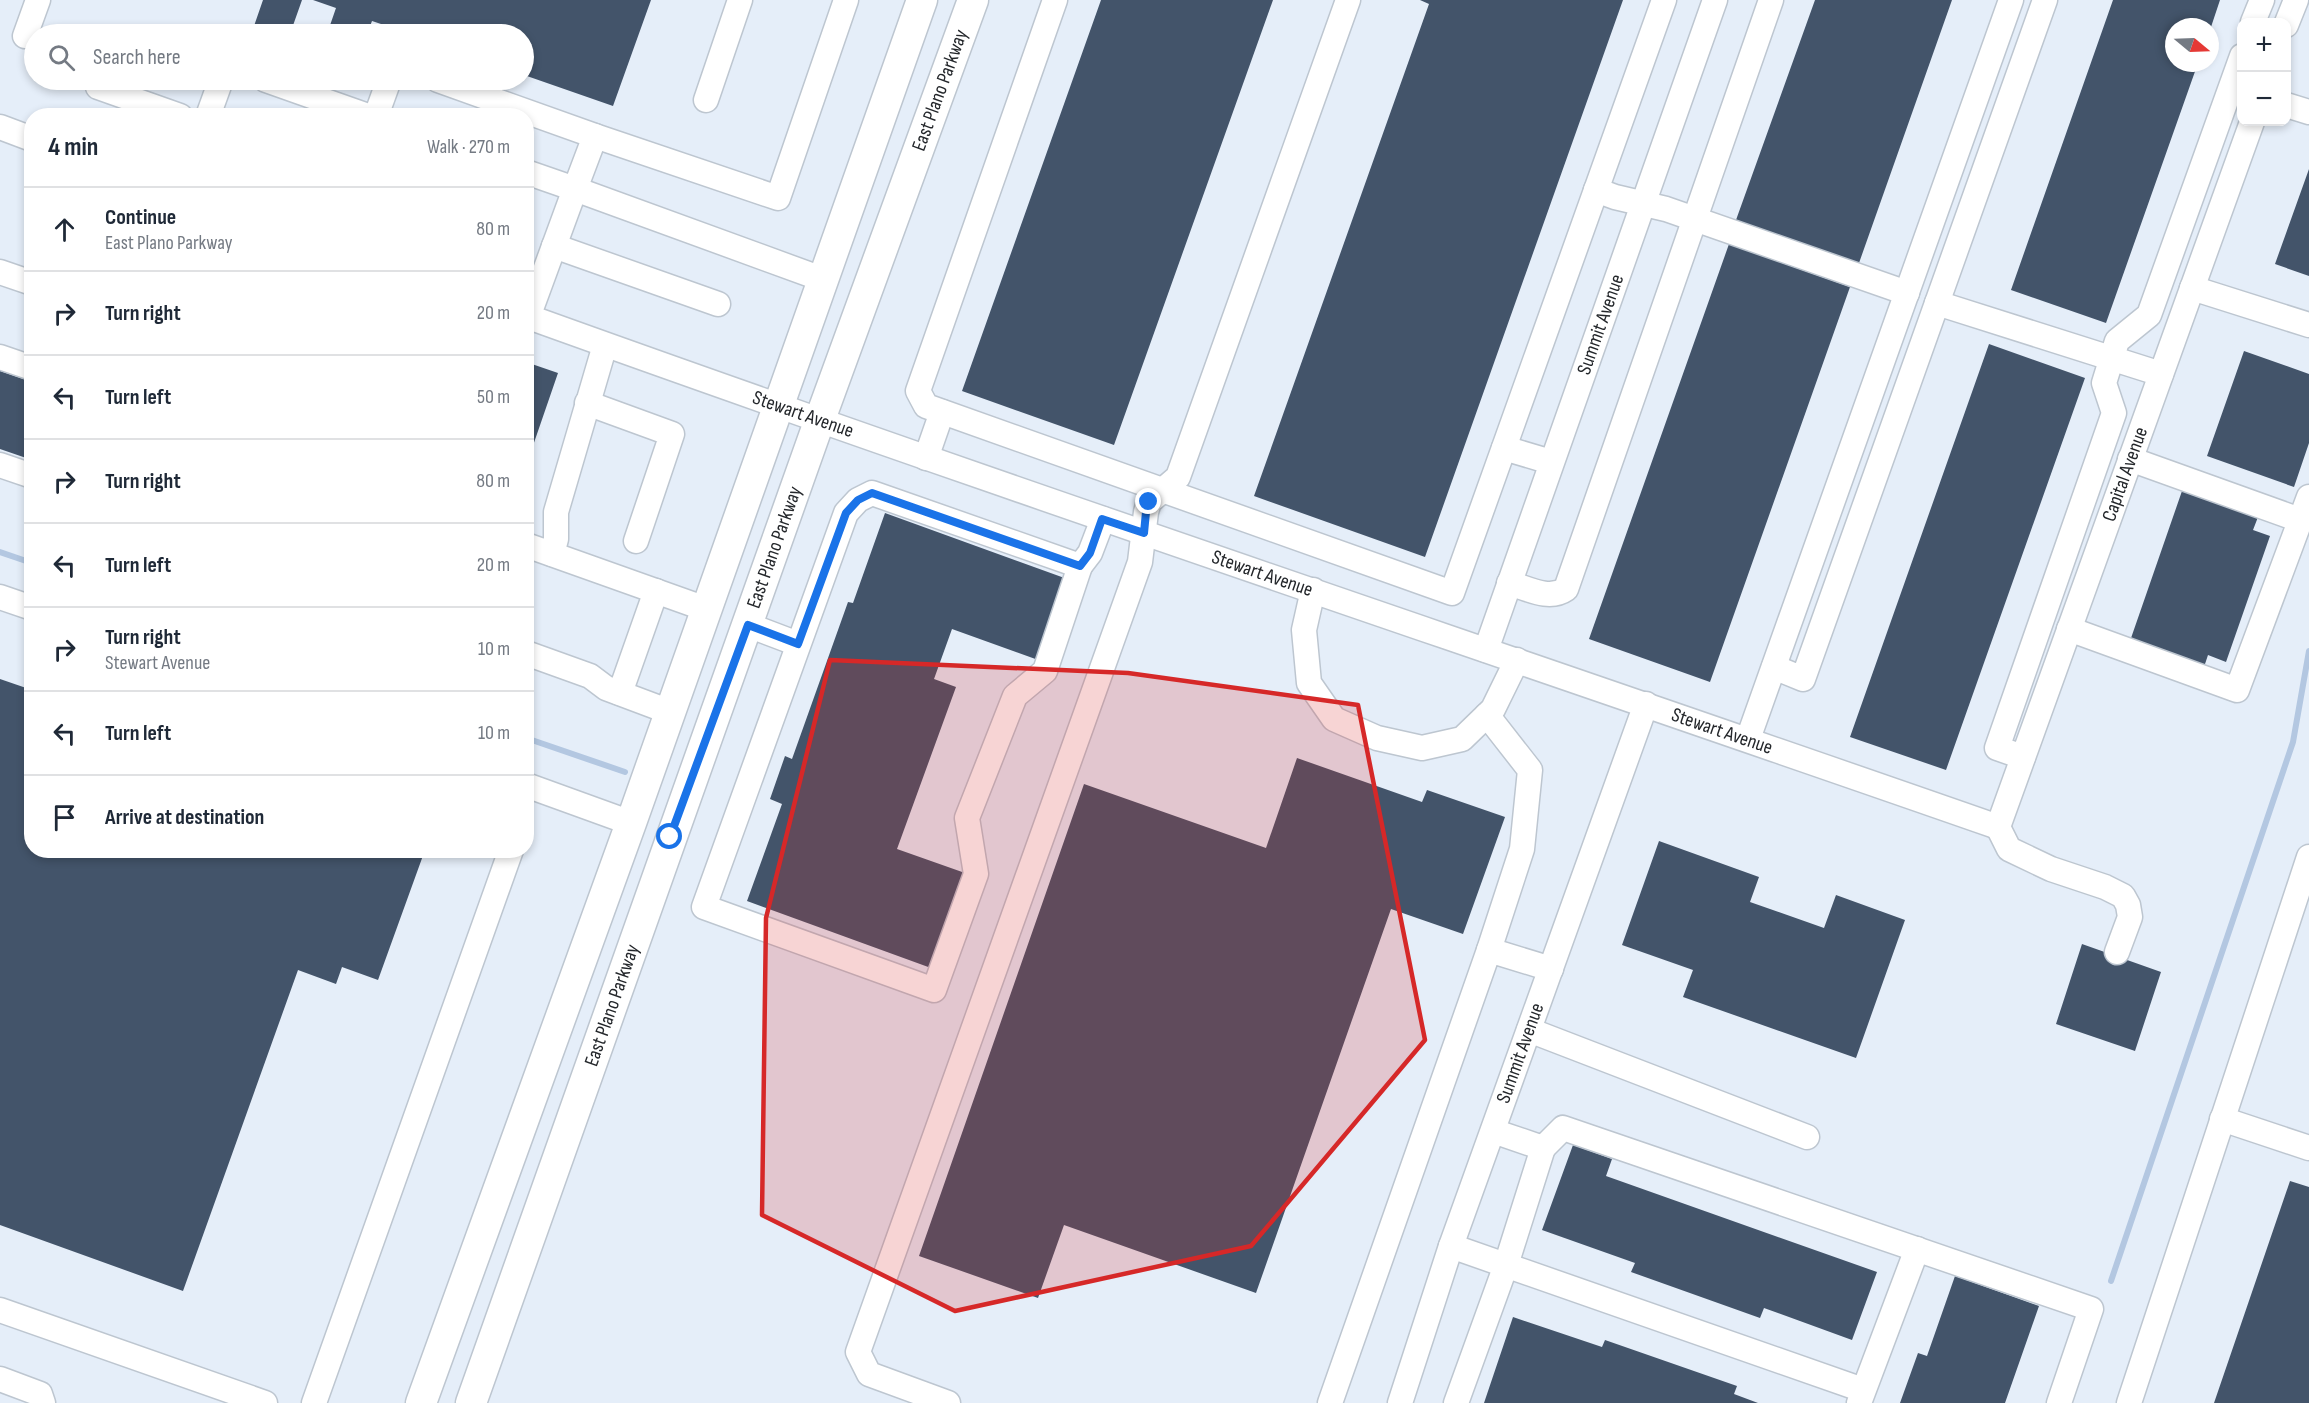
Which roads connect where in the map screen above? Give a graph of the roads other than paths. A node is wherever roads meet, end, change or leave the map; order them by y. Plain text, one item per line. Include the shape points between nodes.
1 (38, 0) edge
2 (740, 0) edge
3 (846, 0) edge
4 (922, 0) edge
5 (973, 0) edge
6 (1055, 0) edge
7 (1348, 0) edge
8 (1664, 0) edge
9 (1715, 0) edge
10 (1771, 0) edge
11 (2011, 0) edge
12 (2045, 0) edge
13 (2262, 0) edge
14 (2296, 0) edge
15 (2255, 18) edge
16 (2289, 18) edge
17 (29, 24) edge
18 (2237, 67) edge
19 (106, 90) edge
20 (217, 90) edge
21 (294, 90) edge
22 (385, 90) edge
23 (466, 90) edge
24 (706, 100) dead end
25 (2291, 107) edge
26 (157, 108) edge
27 (211, 108) edge
28 (345, 108) edge
29 (379, 108) edge
30 (516, 108) edge
31 (2309, 112) edge
32 (534, 114) edge
33 (2251, 126) edge
34 (0, 127) edge
35 (24, 136) edge
36 (595, 136) junction
37 (534, 175) edge
38 (575, 189) junction
39 (1596, 190) junction
40 (1643, 204) junction
41 (1693, 219) junction
42 (554, 246) junction
43 (0, 272) edge
44 (822, 279) junction
45 (24, 280) edge
46 (2192, 288) junction
47 (1907, 293) junction
48 (534, 299) edge
49 (1937, 303) junction
50 (718, 304) dead end
51 (534, 320) edge
52 (2309, 325) edge
53 (605, 345) junction
54 (0, 357) edge
55 (2112, 358) junction
56 (24, 365) edge
57 (2161, 374) junction
58 (587, 403) junction
59 (778, 407) junction
60 (942, 412) junction
61 (819, 422) junction
62 (1504, 448) junction
63 (926, 458) junction
64 (2130, 459) junction
65 (1551, 462) junction
66 (0, 465) edge
67 (24, 473) edge
68 (1163, 490) junction
69 (2309, 497) edge
70 (1102, 519) junction
71 (2300, 520) junction
72 (1144, 533) junction
73 (636, 542) dead end
74 (534, 548) edge
75 (552, 554) junction
76 (1080, 566) junction
77 (1509, 583) junction
78 (1313, 590) junction
79 (656, 591) junction
80 (0, 597) edge
81 (24, 605) edge
82 (706, 609) junction
83 (748, 625) junction
84 (2069, 628) junction
85 (798, 644) junction
86 (1486, 650) junction
87 (534, 656) edge
88 (1517, 660) junction
89 (1774, 667) junction
90 (620, 693) junction
91 (1646, 704) junction
92 (670, 712) junction
93 (1486, 715) junction
94 (711, 727) junction
95 (1748, 740) junction
96 (2023, 757) junction
97 (534, 794) edge
98 (631, 823) junction
99 (1998, 827) junction
100 (670, 837) junction
101 (2309, 857) edge
102 (508, 858) edge
103 (1489, 950) junction
104 (2117, 952) dead end
105 (1551, 969) junction
106 (1529, 1030) junction
107 (2222, 1119) junction
108 (1493, 1131) junction
109 (1807, 1137) dead end
110 (1543, 1148) junction
111 (2309, 1148) edge
112 (1451, 1246) junction
113 (1917, 1249) junction
114 (1506, 1265) junction
115 (0, 1310) edge
116 (0, 1379) edge
117 (1861, 1397) edge
118 (44, 1403) edge
119 (265, 1403) edge
120 (314, 1403) edge
121 (421, 1403) edge
122 (471, 1403) edge
123 (948, 1403) edge
124 (1330, 1403) edge
125 (1401, 1403) edge
126 (1456, 1403) edge
127 (2059, 1403) edge
128 (2129, 1403) edge

1 - 17 street
2 - 24 street
3 - 36 street via 778,198
4 - 44 main road
5 - 61 main road, East Plano Parkway
6 - 60 street via 918,391 926,406
7 - 68 street via 1178,477
8 - 39 street
9 - 40 street, Summit Avenue
10 - 41 street
11 - 47 street
12 - 49 street
13 - 15 street
14 - 16 street
18 - 55 street via 2149,315 2117,341
19 - 26 street
20 - 27 street
21 - 28 street
22 - 29 street
23 - 30 street
25 - 31 street
32 - 36 street
33 - 46 street, Capital Avenue
34 - 35 street
36 - 38 street
37 - 38 street
38 - 42 street
38 - 44 street
39 - 40 street
39 - 62 street
40 - 41 street
40 - 65 street, Summit Avenue
41 - 47 street
41 - 77 street via 1566,589 1547,595
42 - 48 street
42 - 50 street
43 - 45 street
44 - 59 main road
46 - 52 street
46 - 57 street, Capital Avenue
47 - 89 street
49 - 55 street
49 - 89 street via 1803,679
51 - 53 street, Stewart Avenue
53 - 58 street
53 - 59 street, Stewart Avenue
54 - 56 street
55 - 57 street
55 - 96 street via 2103,383 2114,413 1996,748
57 - 64 street, Capital Avenue
58 - 73 street via 672,434
58 - 75 street via 556,512
59 - 61 street, Stewart Avenue
59 - 82 main road
60 - 63 street
60 - 68 street
61 - 63 street, Stewart Avenue
61 - 83 main road, East Plano Parkway
62 - 65 street
62 - 68 street via 1452,593
63 - 70 street, Stewart Avenue
64 - 71 street
64 - 84 street, Capital Avenue
65 - 77 street, Summit Avenue
66 - 67 street
68 - 72 street via 1149,502
69 - 71 street
70 - 72 street, Stewart Avenue
70 - 76 street via 1090,553
71 - 84 street via 2237,690
72 - 78 street, Stewart Avenue
72 - 123 street via 1140,562 858,1352 869,1374
74 - 75 street
75 - 79 street
76 - 85 street via 872,493 846,513
76 - 85 street via 1045,671 1015,696 967,818 976,874 934,990 704,907
77 - 86 street, Summit Avenue
78 - 86 street, Stewart Avenue
78 - 93 street via 1304,630 1309,683 1334,719 1377,738 1422,748 1462,739
79 - 82 street
79 - 90 street
80 - 81 street
82 - 83 main road
82 - 92 main road
83 - 85 street
83 - 94 main road, East Plano Parkway
84 - 96 street, Capital Avenue
86 - 88 street, Stewart Avenue
87 - 90 street via 590,676
88 - 91 street, Stewart Avenue
88 - 93 street via 1493,709
89 - 95 street
90 - 92 street
91 - 95 street, Stewart Avenue
91 - 105 street, Summit Avenue
92 - 94 main road
92 - 98 main road
93 - 103 street via 1530,770 1522,849
94 - 100 main road, East Plano Parkway
95 - 99 street, Stewart Avenue
96 - 99 street, Capital Avenue
97 - 98 street
98 - 100 main road
98 - 121 main road
99 - 104 street via 2009,849 2123,896 2130,917
100 - 122 main road, East Plano Parkway
101 - 107 street
102 - 120 street
103 - 105 street
103 - 124 street
105 - 106 street, Summit Avenue
106 - 108 street, Summit Avenue
106 - 109 street
107 - 111 street
107 - 128 street
108 - 110 street
108 - 112 street, Summit Avenue
110 - 113 street via 1563,1128
110 - 114 street
112 - 114 street
112 - 125 street, Summit Avenue
113 - 117 street
113 - 127 street via 2091,1309
114 - 117 street
114 - 126 street
115 - 119 street
116 - 118 street via 40,1394

